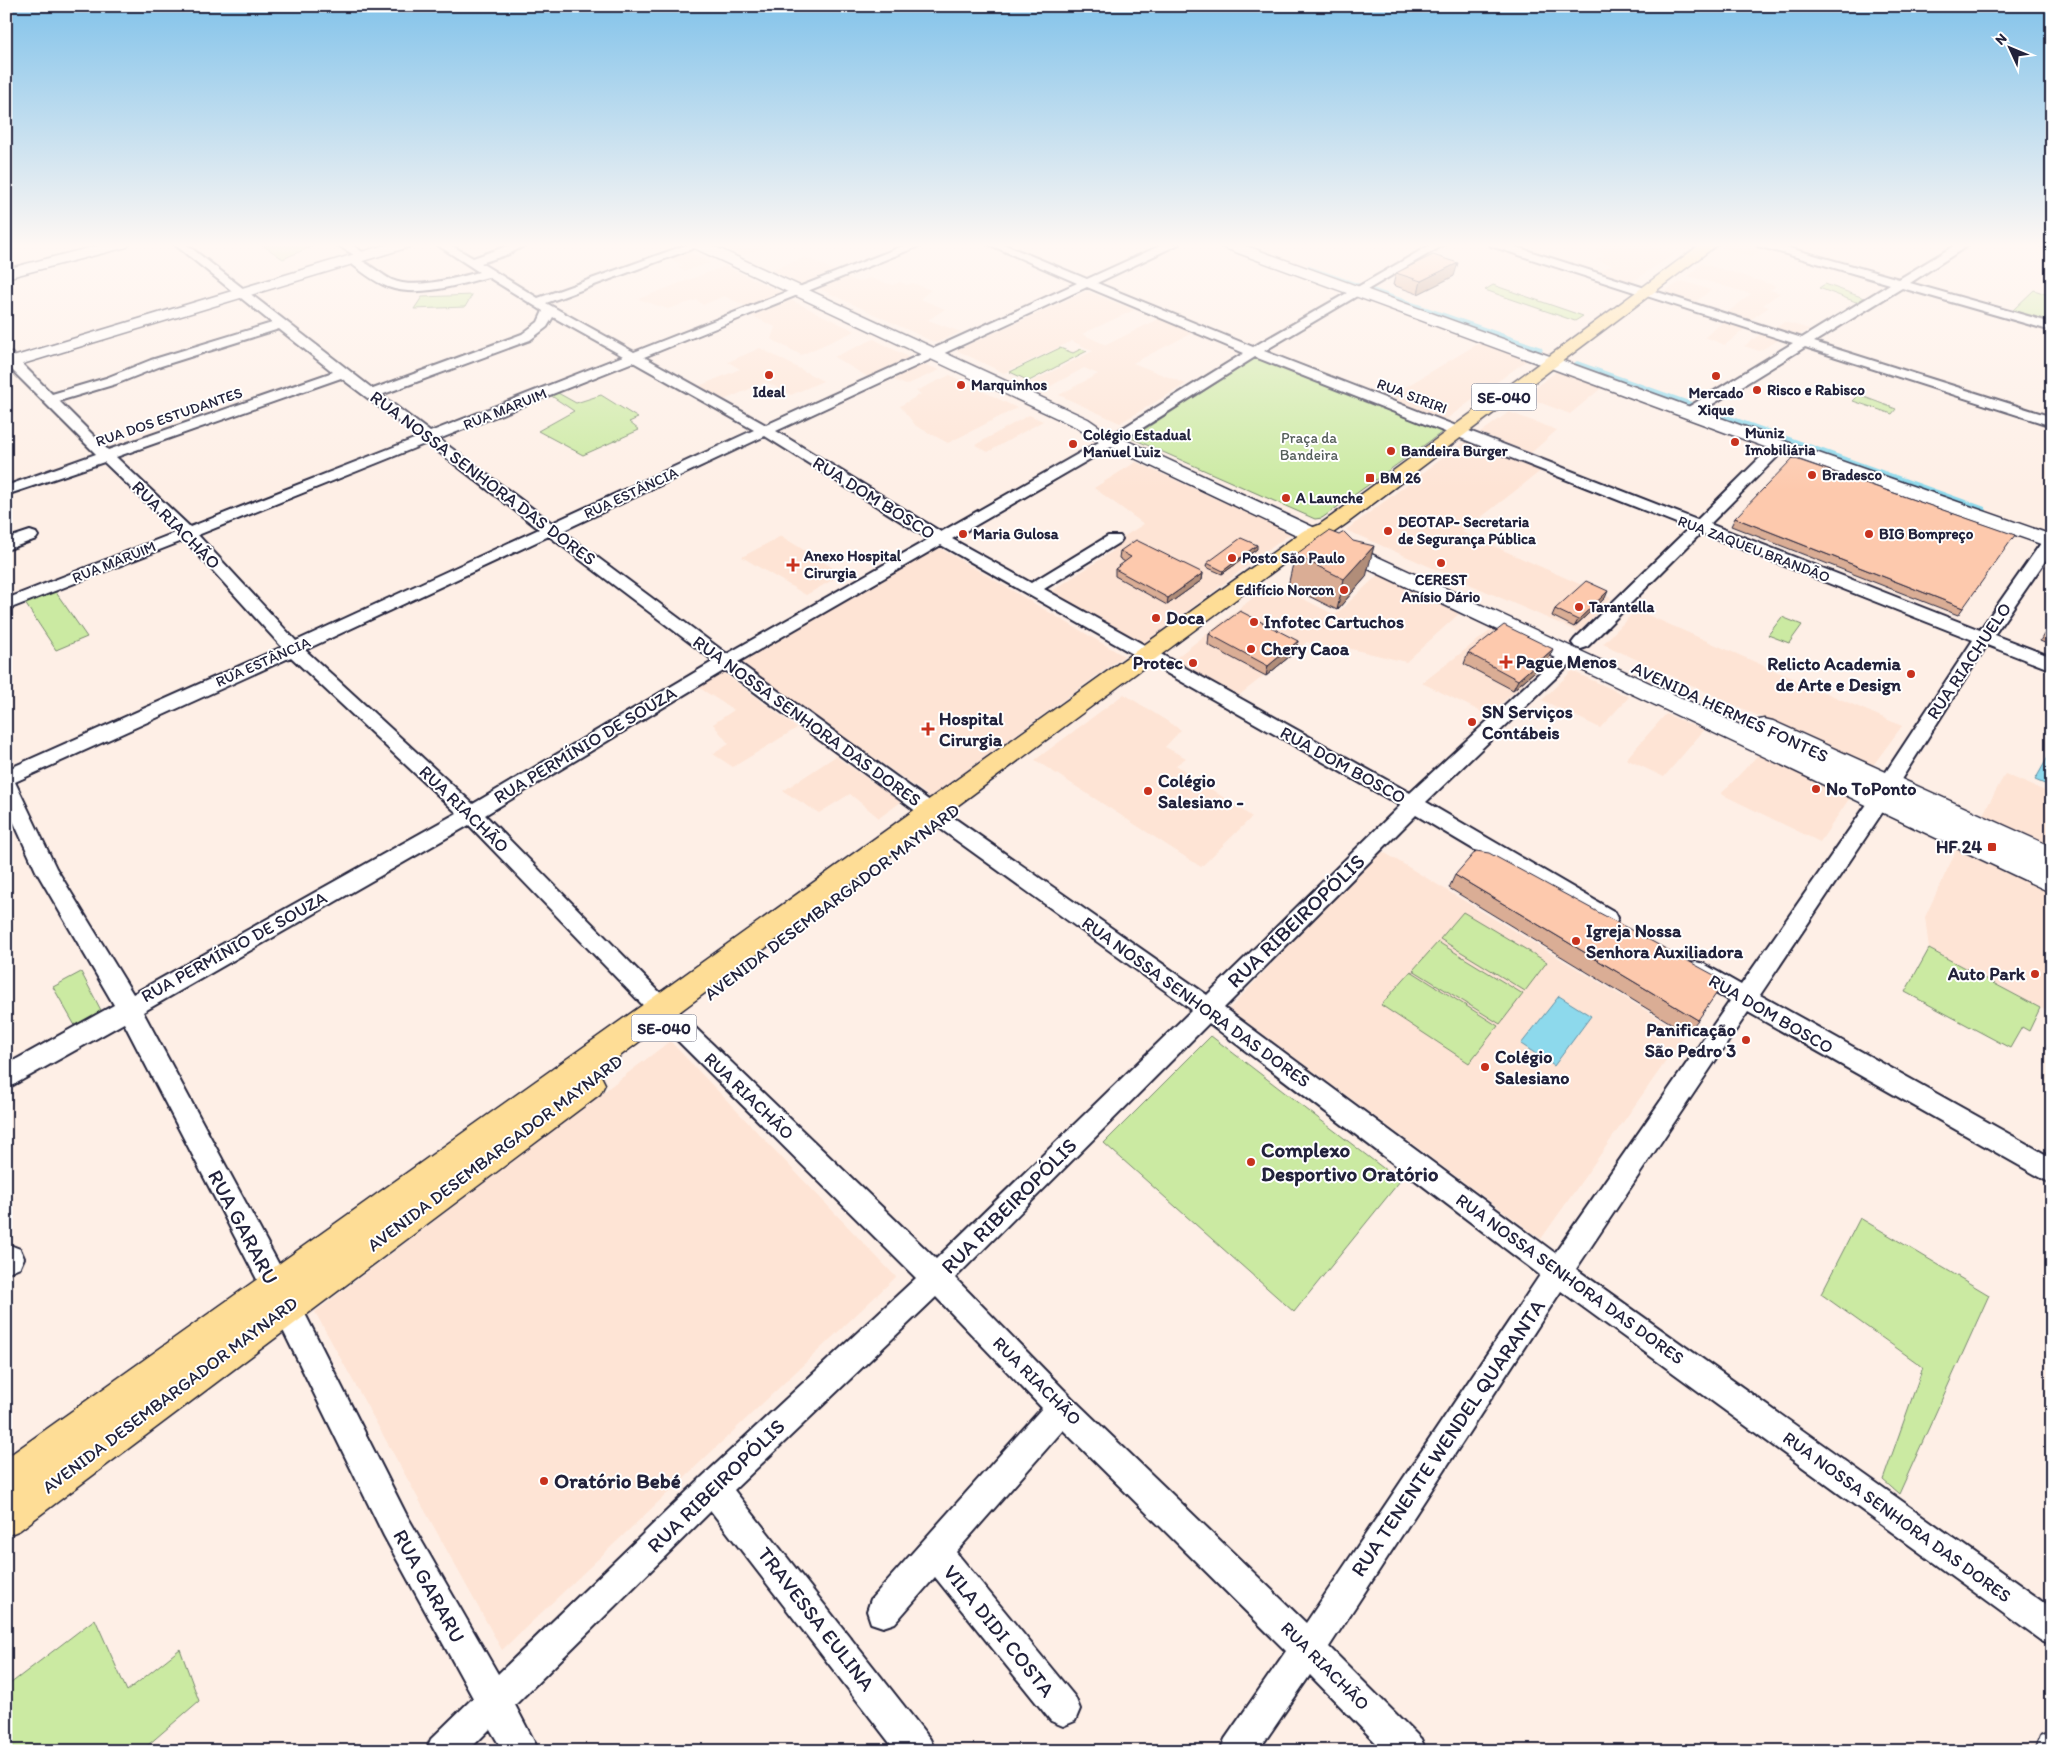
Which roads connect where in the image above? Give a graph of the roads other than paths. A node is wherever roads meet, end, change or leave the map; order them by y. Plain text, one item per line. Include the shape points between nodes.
1 (129, 326) edge
2 (276, 326) edge
3 (284, 326) edge
4 (540, 326) edge
5 (579, 326) edge
6 (715, 326) edge
7 (874, 326) edge
8 (995, 326) edge
9 (1191, 326) edge
10 (1300, 326) edge
11 (1469, 326) edge
12 (1597, 326) edge
13 (1751, 326) edge
14 (1831, 326) edge
15 (1804, 343) junction
16 (1254, 352) junction
17 (935, 354) junction
18 (636, 357) junction
19 (1553, 357) junction
20 (9, 361) edge
21 (343, 373) junction
22 (372, 394) junction
23 (51, 399) junction
24 (1696, 408) junction
25 (2052, 422) edge
26 (766, 431) junction
27 (1458, 431) junction
28 (432, 438) junction
29 (1116, 439) junction
30 (1780, 446) junction
31 (106, 456) junction
32 (6, 491) edge
33 (1698, 527) junction
34 (552, 529) junction
35 (188, 533) junction
36 (1319, 535) junction
37 (30, 536) dead end
38 (2051, 538) edge
39 (941, 539) junction
40 (1114, 539) dead end
41 (6, 544) edge
42 (1031, 590) junction
43 (6, 605) edge
44 (1983, 638) junction
45 (293, 649) junction
46 (1574, 650) junction
47 (1150, 657) junction
48 (726, 662) junction
49 (2052, 664) edge
50 (6, 778) edge
51 (6, 783) edge
52 (1884, 793) junction
53 (1412, 803) junction
54 (471, 814) junction
55 (937, 815) junction
56 (2052, 859) edge
57 (2052, 882) edge
58 (1623, 928) edge
59 (1682, 962) edge
60 (1744, 998) junction
61 (128, 1007) junction
62 (1207, 1008) junction
63 (668, 1015) junction
64 (6, 1078) edge
65 (2052, 1172) edge
66 (1558, 1272) junction
67 (936, 1278) junction
68 (281, 1298) junction
69 (1062, 1408) junction
70 (6, 1482) edge
71 (713, 1488) junction
72 (6, 1516) edge
73 (935, 1552) junction
74 (882, 1611) dead end
75 (2052, 1628) edge
76 (1308, 1649) junction
77 (493, 1701) junction
78 (1063, 1710) dead end
79 (443, 1751) edge
80 (522, 1751) edge
81 (918, 1751) edge
82 (1236, 1751) edge
83 (1409, 1751) edge

1 - 20 street
2 - 23 street
3 - 21 street, RUA NOSSA SENHORA DAS DORES
4 - 22 street via 519,340
5 - 18 street, RUA DOM BOSCO
6 - 18 street, RUA MARUIM
7 - 17 street, AVENIDA HERMES FONTES
8 - 17 street, RUA ESTÂNCIA
9 - 16 street, RUA SIRIRI
10 - 16 street, RUA PERMÍNIO DE SOUZA
11 - 19 street
12 - 19 main road, SE-040
13 - 15 street
14 - 15 street
15 - 24 street
15 - 25 street
16 - 27 street, RUA SIRIRI
16 - 29 street, RUA PERMÍNIO DE SOUZA
17 - 26 street, RUA ESTÂNCIA
17 - 29 street, AVENIDA HERMES FONTES
18 - 26 street, RUA DOM BOSCO
18 - 28 street, RUA MARUIM
19 - 24 street
19 - 27 main road, SE-040
20 - 23 street, RUA RIACHÃO
21 - 22 street, RUA NOSSA SENHORA DAS DORES
21 - 31 street, RUA DOS ESTUDANTES
22 - 28 street, RUA NOSSA SENHORA DAS DORES
23 - 31 street, RUA RIACHÃO
24 - 30 street
24 - 38 street
26 - 34 street, RUA ESTÂNCIA
26 - 39 street, RUA DOM BOSCO
27 - 33 street, RUA ZAQUEU BRANDÃO
27 - 36 main road, SE-040
28 - 34 street, RUA NOSSA SENHORA DAS DORES
28 - 35 street, RUA MARUIM
29 - 36 street, AVENIDA HERMES FONTES
29 - 39 street, RUA PERMÍNIO DE SOUZA
30 - 33 street, RUA RIBEIROPÓLIS
30 - 38 street
31 - 32 street, RUA DOS ESTUDANTES
31 - 35 street, RUA RIACHÃO
33 - 44 street, RUA ZAQUEU BRANDÃO
33 - 46 street, RUA RIBEIROPÓLIS
34 - 45 street, RUA ESTÂNCIA
34 - 48 street, RUA NOSSA SENHORA DAS DORES
35 - 43 street, RUA MARUIM
35 - 45 street, RUA RIACHÃO
36 - 46 street, AVENIDA HERMES FONTES
36 - 47 main road, AVENIDA DESEMBARGADOR MAYNARD / SE-040
37 - 41 street
38 - 44 street, RUA RIACHUELO
39 - 42 street, RUA DOM BOSCO
39 - 48 street, RUA PERMÍNIO DE SOUZA
40 - 42 street
42 - 47 street, RUA DOM BOSCO
44 - 49 street, RUA ZAQUEU BRANDÃO
44 - 52 street, RUA RIACHUELO
45 - 50 street, RUA ESTÂNCIA
45 - 54 street, RUA RIACHÃO
46 - 52 street, AVENIDA HERMES FONTES
46 - 53 street, RUA RIBEIROPÓLIS
47 - 53 street, RUA DOM BOSCO
47 - 55 main road, AVENIDA DESEMBARGADOR MAYNARD / SE-040
48 - 54 street, RUA PERMÍNIO DE SOUZA
48 - 55 street, RUA NOSSA SENHORA DAS DORES
51 - 61 street, RUA GARARU via 47,871
52 - 56 street, AVENIDA HERMES FONTES
52 - 57 street, AVENIDA HERMES FONTES
52 - 60 street, RUA TENENTE WENDEL QUARANTA
53 - 58 street, RUA DOM BOSCO
53 - 62 street, RUA RIBEIROPÓLIS via 1408,811
54 - 61 street, RUA PERMÍNIO DE SOUZA
54 - 63 street, RUA RIACHÃO
55 - 62 street, RUA NOSSA SENHORA DAS DORES
55 - 63 main road, AVENIDA DESEMBARGADOR MAYNARD / SE-040
59 - 60 street, RUA DOM BOSCO
60 - 65 street, RUA DOM BOSCO
60 - 66 street, RUA TENENTE WENDEL QUARANTA
61 - 64 street, RUA PERMÍNIO DE SOUZA
61 - 68 street, RUA GARARU
62 - 66 street, RUA NOSSA SENHORA DAS DORES
62 - 67 street, RUA RIBEIROPÓLIS
63 - 67 street, RUA RIACHÃO
63 - 68 main road, AVENIDA DESEMBARGADOR MAYNARD / SE-040
66 - 75 street, RUA NOSSA SENHORA DAS DORES
66 - 76 street, RUA TENENTE WENDEL QUARANTA
67 - 69 street, RUA RIACHÃO
67 - 71 street, RUA RIBEIROPÓLIS
68 - 70 main road, AVENIDA DESEMBARGADOR MAYNARD / SE-040
68 - 72 main road, AVENIDA DESEMBARGADOR MAYNARD / SE-040
68 - 77 street, RUA GARARU via 395,1525
69 - 73 street, VILA DIDI COSTA
69 - 76 street, RUA RIACHÃO
71 - 77 street, RUA RIBEIROPÓLIS
71 - 81 street, TRAVESSA EULINA
73 - 74 street, VILA DIDI COSTA
73 - 78 street, VILA DIDI COSTA
76 - 82 street, RUA TENENTE WENDEL QUARANTA
76 - 83 street, RUA RIACHÃO
77 - 79 street, RUA RIBEIROPÓLIS
77 - 80 street, RUA GARARU

